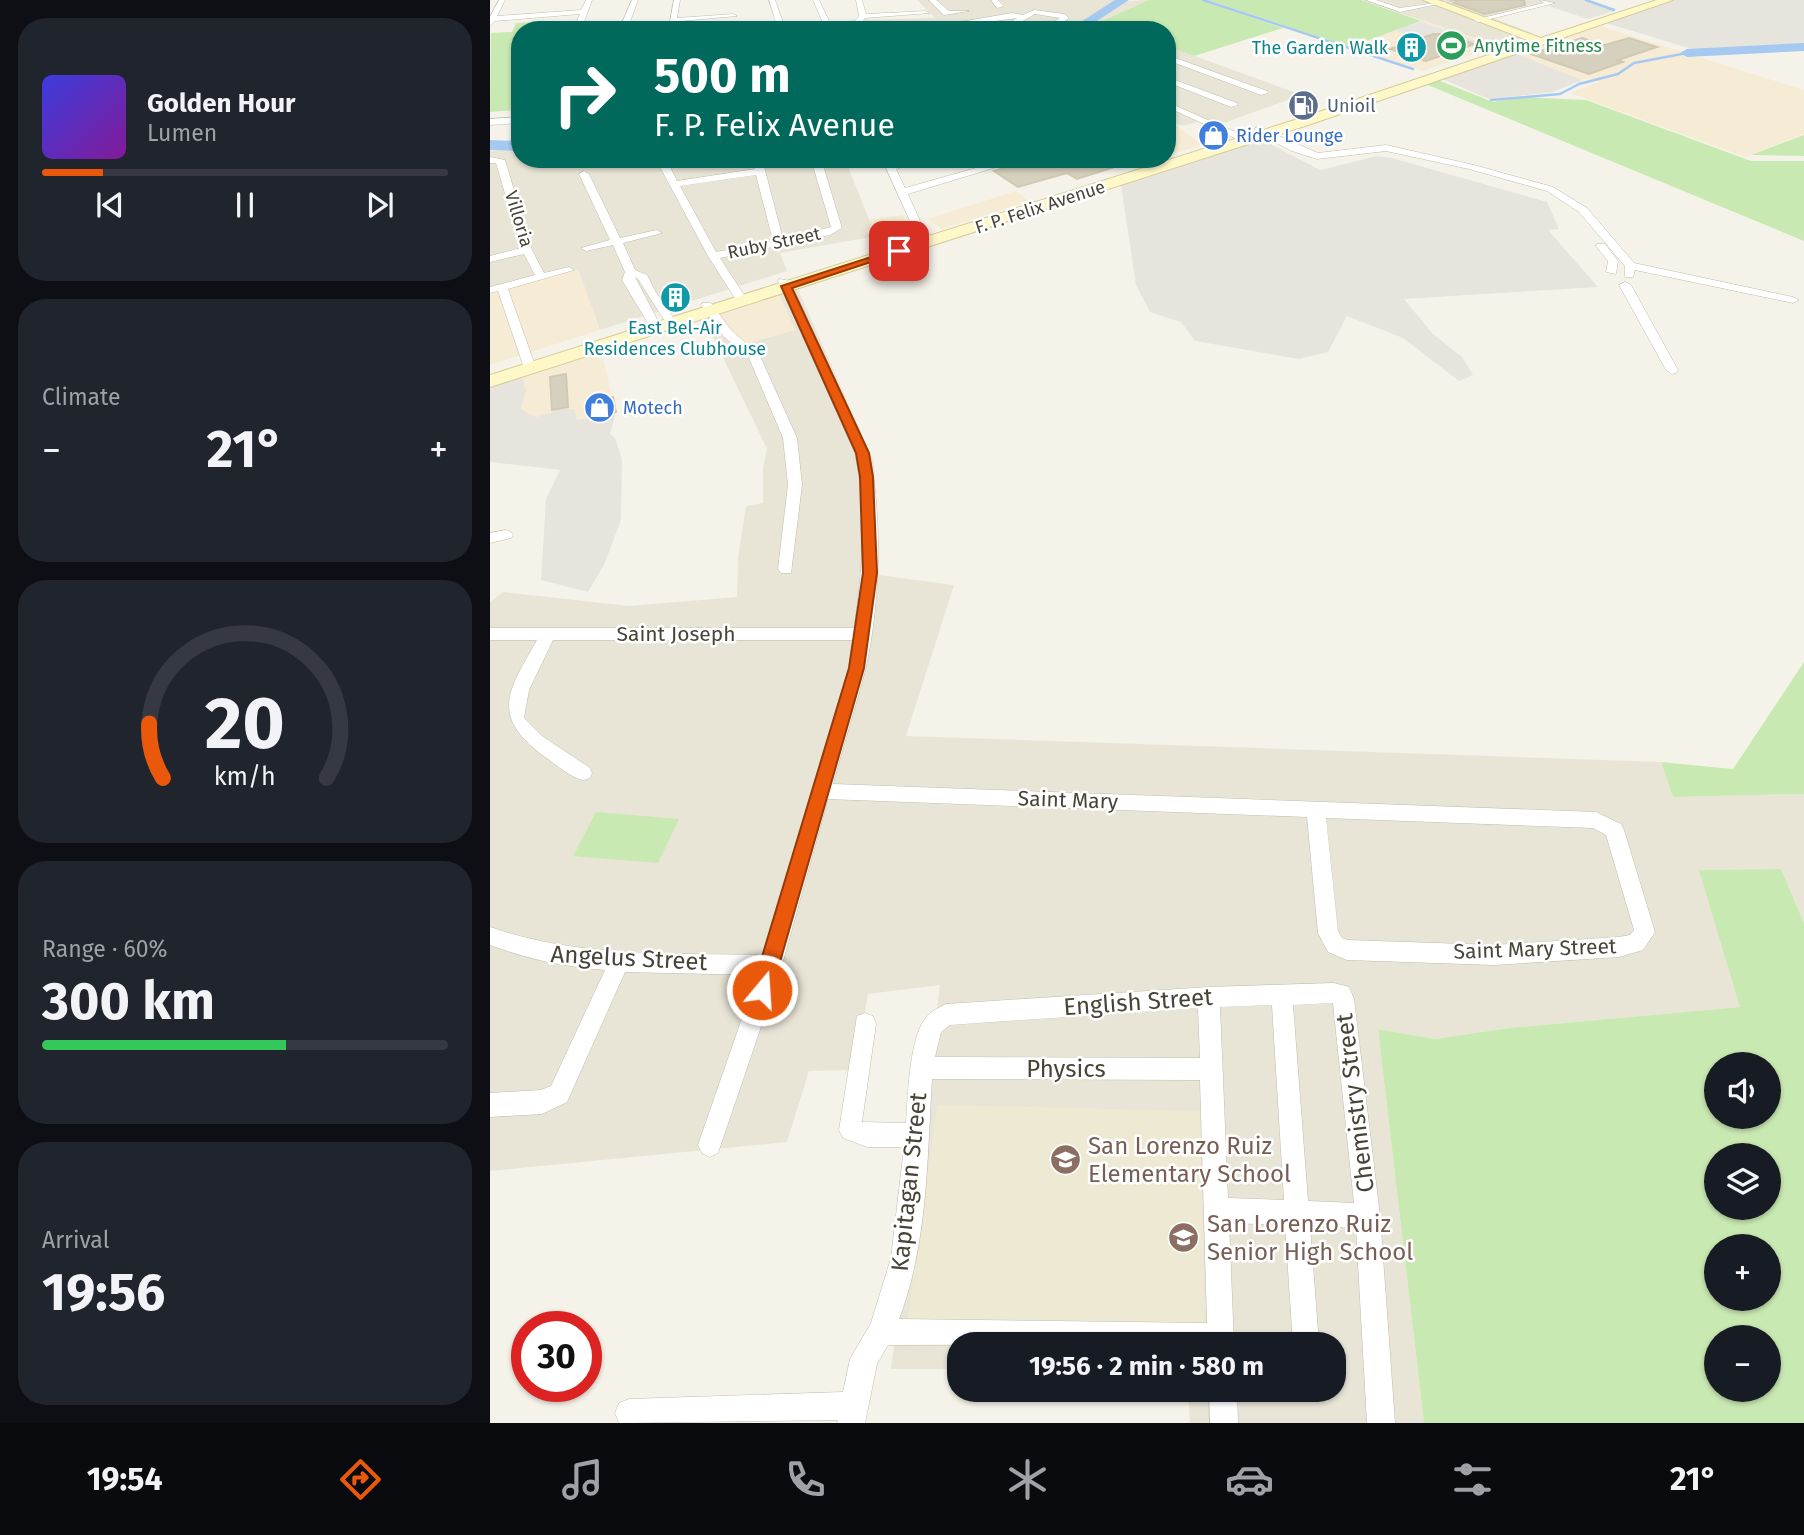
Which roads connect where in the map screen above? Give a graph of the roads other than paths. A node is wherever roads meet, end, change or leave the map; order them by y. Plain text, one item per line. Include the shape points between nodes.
1 (502, 0) edge
2 (589, 0) edge
3 (635, 0) edge
4 (677, 0) edge
5 (772, 0) edge
6 (816, 0) edge
7 (859, 0) edge
8 (932, 0) edge
9 (964, 0) edge
10 (995, 0) edge
11 (1369, 0) edge
12 (1454, 0) edge
13 (1543, 0) edge
14 (1654, 0) edge
15 (1668, 0) edge
16 (1433, 2) edge
17 (986, 9) dead end
18 (584, 12) junction
19 (926, 13) dead end
20 (733, 15) dead end
21 (863, 16) junction
22 (1023, 17) junction
23 (1478, 20) junction
24 (491, 21) edge
25 (580, 21) edge
26 (627, 21) edge
27 (779, 21) edge
28 (826, 21) edge
29 (859, 21) edge
30 (986, 21) edge
31 (1016, 21) edge
32 (1060, 21) edge
33 (1529, 39) junction
34 (1176, 60) edge
35 (1176, 82) edge
36 (1244, 102) junction
37 (1176, 108) edge
38 (1223, 109) dead end
39 (1211, 113) dead end
40 (1199, 117) junction
41 (511, 121) edge
42 (490, 122) edge
43 (1253, 135) junction
44 (1176, 156) edge
45 (1176, 159) edge
46 (495, 160) edge
47 (666, 168) edge
48 (760, 168) edge
49 (819, 168) edge
50 (891, 168) edge
51 (987, 168) edge
52 (1139, 168) edge
53 (1149, 168) edge
54 (761, 171) junction
55 (584, 174) dead end
56 (674, 184) junction
57 (902, 192) junction
58 (1567, 203) junction
59 (657, 233) dead end
60 (926, 239) junction
61 (616, 241) junction
62 (778, 241) junction
63 (586, 248) dead end
64 (527, 250) junction
65 (713, 256) junction
66 (490, 259) edge
67 (569, 270) dead end
68 (1628, 275) junction
69 (541, 277) junction
70 (785, 283) junction
71 (496, 288) edge
72 (741, 298) junction
73 (1793, 300) dead end
74 (709, 308) junction
75 (664, 321) junction
76 (528, 365) junction
77 (1672, 370) dead end
78 (490, 373) edge
79 (490, 381) edge
80 (506, 535) dead end
81 (490, 538) edge
82 (786, 569) dead end
83 (490, 634) edge
84 (548, 634) junction
85 (862, 634) junction
86 (583, 773) dead end
87 (820, 791) junction
88 (1316, 809) junction
89 (1596, 820) joint
90 (490, 936) edge
91 (620, 960) junction
92 (771, 965) junction
93 (1340, 994) joint
94 (1282, 996) junction
95 (1209, 997) junction
96 (937, 1019) joint
97 (865, 1024) dead end
98 (921, 1068) junction
99 (1211, 1069) junction
100 (490, 1105) edge
101 (915, 1135) junction
102 (710, 1145) dead end
103 (1216, 1210) junction
104 (1296, 1213) junction
105 (1368, 1216) junction
106 (881, 1332) junction
107 (1221, 1332) edge
108 (1305, 1332) edge
109 (947, 1334) edge
110 (1223, 1402) edge
111 (629, 1413) dead end
112 (852, 1415) edge
113 (1224, 1423) edge
114 (1381, 1423) edge

1 - 24 street
2 - 18 street
3 - 26 street
4 - 20 street via 673,20
5 - 27 street
6 - 28 street
7 - 21 street
8 - 9 street via 947,13 975,10
10 - 17 street via 1000,6
11 - 16 street via 1400,10
12 - 16 street
13 - 23 street via 1551,3
14 - 33 main road, F. P. Felix Avenue
15 - 33 main road, F. P. Felix Avenue
16 - 23 main road
18 - 24 street via 542,11
18 - 25 street
19 - 21 street via 905,10
21 - 29 street
22 - 30 street
22 - 31 street
22 - 32 street via 1036,12 1064,16
23 - 33 main road
33 - 43 main road, F. P. Felix Avenue
34 - 36 street via 1265,94
35 - 36 street
36 - 38 street
37 - 40 street
39 - 40 street
40 - 43 street
41 - 42 street
43 - 44 main road, F. P. Felix Avenue
43 - 45 main road, F. P. Felix Avenue
43 - 58 street via 1317,160 1386,153 1468,169
46 - 64 street, Villoria
47 - 56 street
48 - 54 street
49 - 62 street, Ruby Street via 838,226
50 - 57 street
51 - 57 street
52 - 60 main road, F. P. Felix Avenue
53 - 60 main road, F. P. Felix Avenue
54 - 56 street
54 - 62 street
55 - 61 street
56 - 65 street
57 - 60 street
58 - 68 street via 1614,244
58 - 68 street via 1613,261 1612,272
59 - 61 street
60 - 70 main road, F. P. Felix Avenue
61 - 63 street
61 - 75 street via 631,272 628,280
62 - 65 street, Ruby Street
64 - 66 street
64 - 69 street, Villoria
65 - 72 street
67 - 69 street
68 - 73 street
68 - 77 street
69 - 71 street
70 - 72 main road, F. P. Felix Avenue
70 - 85 street via 862,453 870,573
71 - 76 street
72 - 74 main road, F. P. Felix Avenue
74 - 75 main road, F. P. Felix Avenue
74 - 82 street via 727,333 754,356 790,438 795,485
75 - 76 main road, F. P. Felix Avenue
76 - 78 main road, F. P. Felix Avenue
76 - 79 main road, F. P. Felix Avenue
80 - 81 street
83 - 84 street, Saint Joseph
84 - 85 street, Saint Joseph
84 - 86 street via 516,700 514,719 522,730
85 - 87 street via 857,668
87 - 88 street, Saint Mary
87 - 92 street
88 - 89 street, Saint Mary
88 - 89 street, Saint Mary Street via 1328,933 1335,945 1347,950 1494,955 1636,943 1645,932 1614,830
90 - 91 street, Angelus Street via 545,954
91 - 92 street, Angelus Street
91 - 100 street via 559,1094 542,1102
92 - 102 street
93 - 94 street, English Street
93 - 105 street, Chemistry Street
94 - 95 street, English Street
94 - 104 street
95 - 96 street, English Street
95 - 99 street
96 - 98 street, Kapitagan Street
97 - 101 street via 852,1130 866,1135
98 - 99 street, Physics
98 - 101 street, Kapitagan Street
99 - 103 street
101 - 106 street, Kapitagan Street via 904,1258
103 - 104 street
103 - 107 street
104 - 105 street
104 - 108 street
105 - 114 street, Chemistry Street
106 - 109 street
106 - 112 street, Kapitagan Street via 864,1359
110 - 113 street
111 - 112 street

